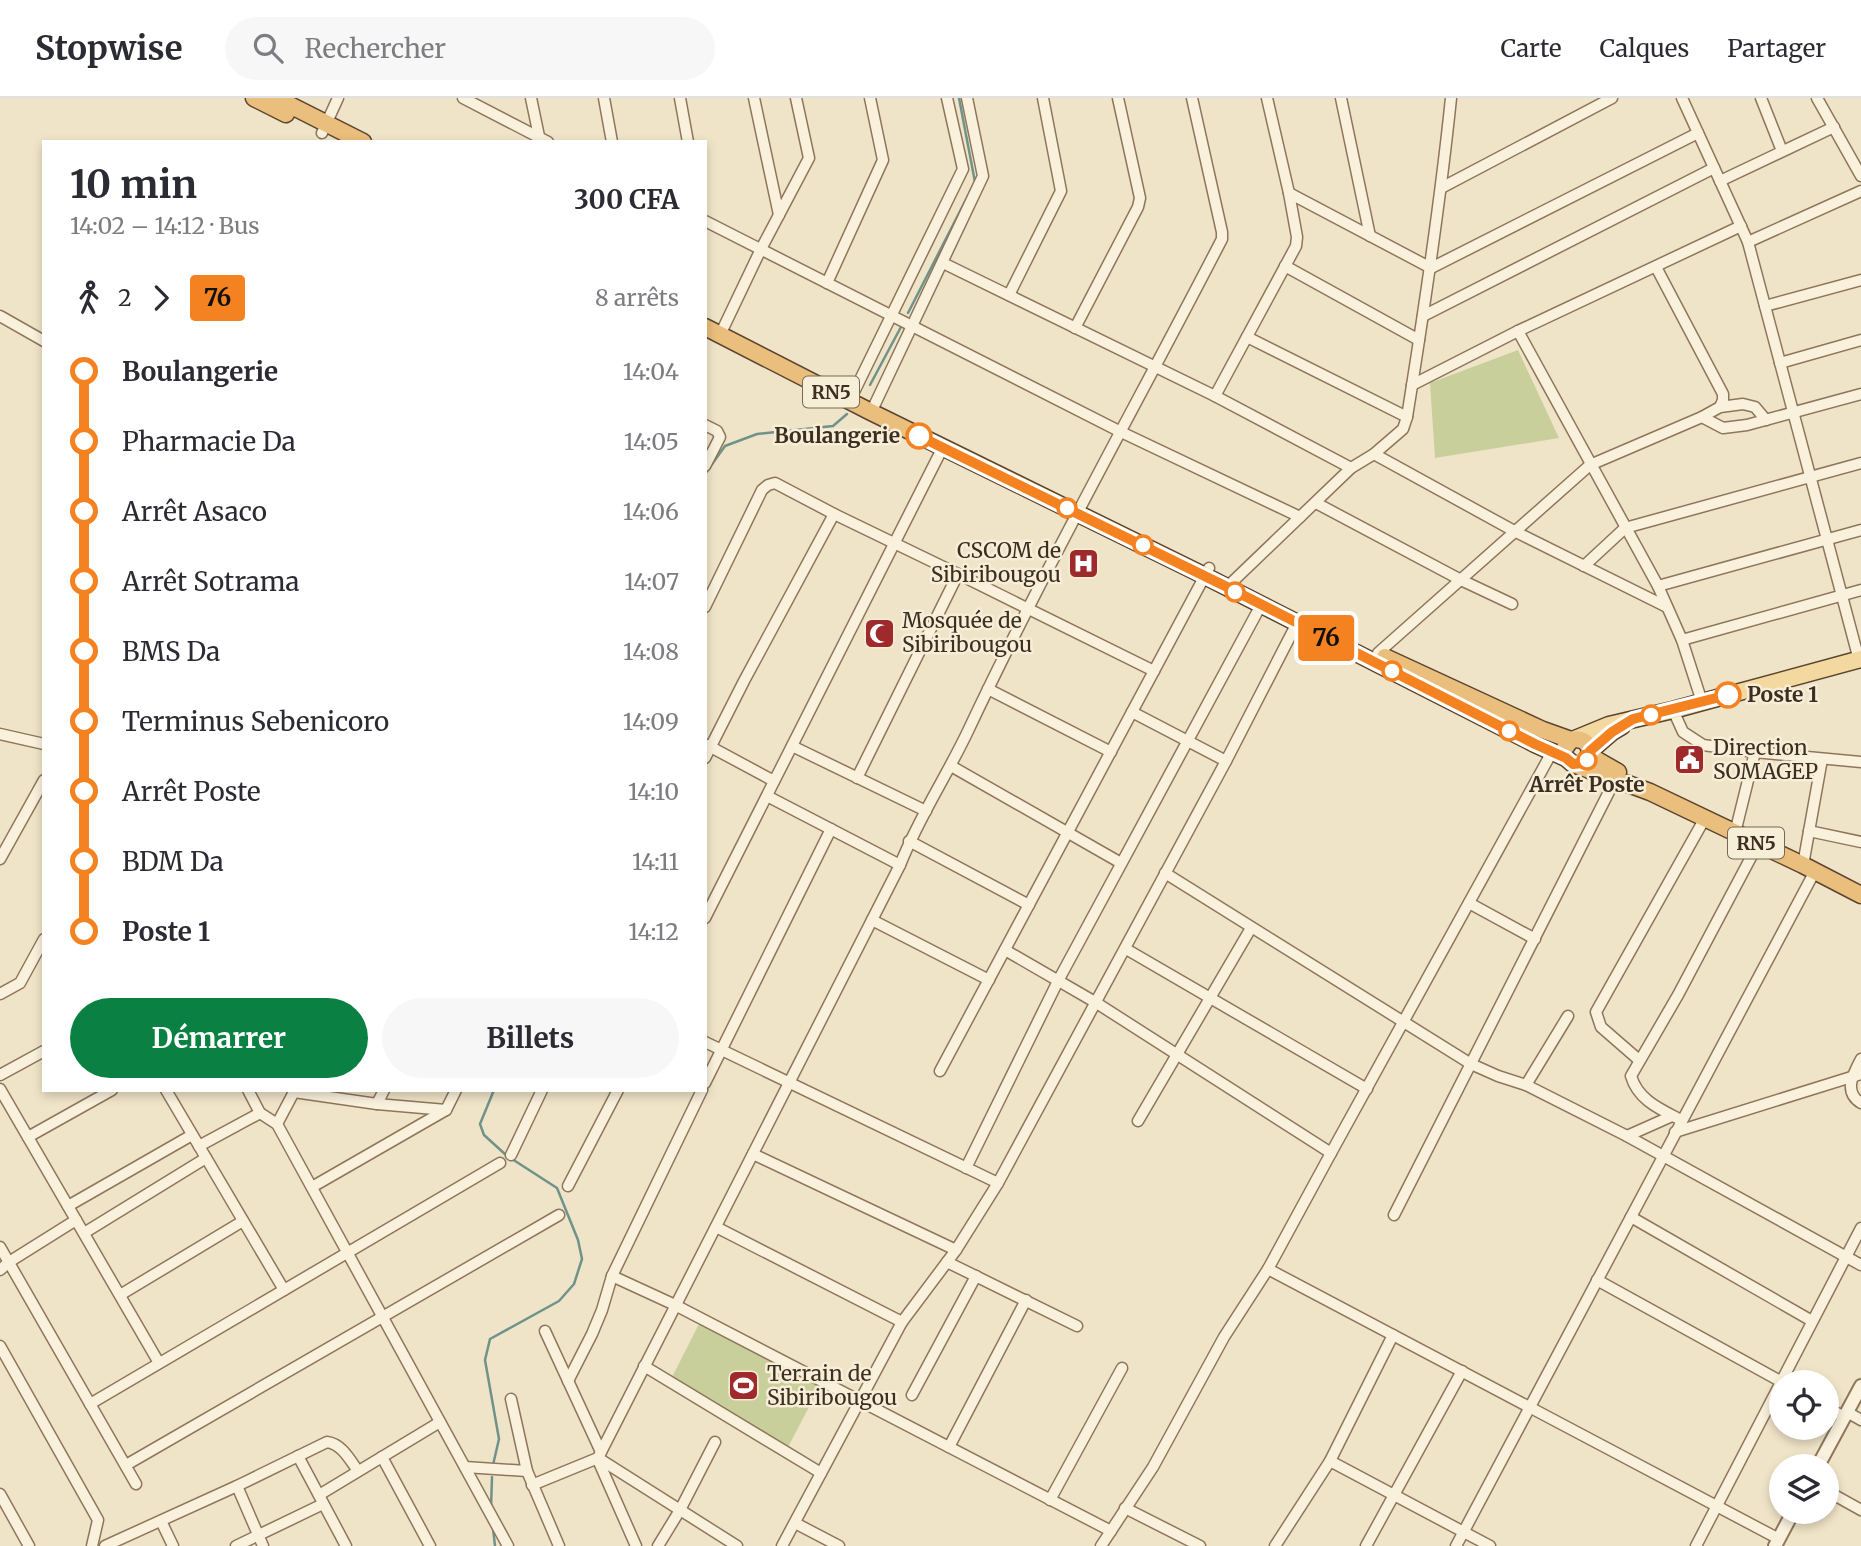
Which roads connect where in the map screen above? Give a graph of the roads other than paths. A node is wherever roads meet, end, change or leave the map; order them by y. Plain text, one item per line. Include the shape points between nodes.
1 (254, 98) edge
2 (276, 98) edge
3 (338, 98) edge
4 (463, 98) edge
5 (531, 98) edge
6 (604, 98) edge
7 (680, 98) edge
8 (754, 98) edge
9 (796, 98) edge
10 (870, 98) edge
11 (947, 98) edge
12 (967, 98) edge
13 (1043, 98) edge
14 (1118, 98) edge
15 (1192, 98) edge
16 (1268, 98) edge
17 (1341, 98) edge
18 (1612, 98) edge
19 (1682, 98) edge
20 (1761, 98) edge
21 (1817, 98) edge
22 (1452, 99) edge
23 (1834, 127) junction
24 (324, 128) junction
25 (1698, 133) junction
26 (338, 140) edge
27 (357, 140) edge
28 (543, 140) edge
29 (612, 140) edge
30 (688, 140) edge
31 (1782, 151) junction
32 (1714, 168) junction
33 (1861, 176) edge
34 (1720, 181) junction
35 (1441, 188) junction
36 (1289, 193) junction
37 (1860, 195) edge
38 (779, 215) junction
39 (707, 222) edge
40 (1741, 226) junction
41 (1370, 236) junction
42 (1748, 242) junction
43 (761, 249) junction
44 (943, 262) junction
45 (1285, 266) junction
46 (1656, 267) junction
47 (1431, 268) junction
48 (1861, 280) edge
49 (827, 283) junction
50 (1009, 295) junction
51 (1765, 306) junction
52 (0, 316) edge
53 (892, 316) junction
54 (1423, 316) junction
55 (913, 327) junction
56 (1076, 328) junction
57 (716, 330) edge
58 (1518, 331) junction
59 (1247, 337) junction
60 (42, 340) edge
61 (1419, 340) junction
62 (1861, 340) edge
63 (1780, 363) junction
64 (1156, 367) junction
65 (1412, 385) junction
66 (854, 392) junction
67 (1861, 394) edge
68 (1215, 396) junction
69 (875, 404) junction
70 (1720, 407) junction
71 (1793, 413) junction
72 (1407, 417) junction
73 (1702, 417) junction
74 (1766, 420) junction
75 (707, 426) edge
76 (1121, 432) junction
77 (943, 447) junction
78 (1374, 454) junction
79 (707, 462) edge
80 (1861, 463) edge
81 (1590, 465) junction
82 (1351, 468) junction
83 (1811, 477) junction
84 (1316, 503) junction
85 (1080, 508) junction
86 (834, 514) junction
87 (1300, 517) junction
88 (1625, 528) junction
89 (1861, 530) edge
90 (1516, 532) junction
91 (1828, 539) junction
92 (895, 543) junction
93 (1584, 566) junction
94 (1207, 572) junction
95 (958, 574) junction
96 (1461, 580) junction
97 (1230, 584) junction
98 (1658, 586) junction
99 (1861, 590) edge
100 (1842, 596) junction
101 (707, 603) edge
102 (1512, 604) dead end
103 (1261, 605) junction
104 (1667, 607) junction
105 (1027, 609) junction
106 (1297, 623) junction
107 (1682, 640) junction
108 (1378, 653) junction
109 (1860, 659) edge
110 (1154, 671) junction
111 (988, 689) junction
112 (1702, 702) junction
113 (1673, 710) junction
114 (1132, 712) junction
115 (1633, 719) junction
116 (0, 734) edge
117 (1573, 739) junction
118 (1188, 741) junction
119 (42, 744) edge
120 (708, 746) edge
121 (792, 746) junction
122 (1111, 752) junction
123 (1755, 752) junction
124 (1575, 756) junction
125 (1822, 759) junction
126 (1226, 761) junction
127 (1861, 762) edge
128 (951, 766) junction
129 (1618, 776) junction
130 (857, 778) junction
131 (774, 781) junction
132 (42, 784) edge
133 (767, 796) junction
134 (926, 811) junction
135 (1705, 818) junction
136 (831, 829) junction
137 (1809, 831) junction
138 (1735, 832) junction
139 (1068, 833) junction
140 (909, 841) junction
141 (1861, 842) edge
142 (1758, 844) junction
143 (0, 857) edge
144 (1122, 863) junction
145 (900, 865) junction
146 (1809, 868) junction
147 (1165, 873) junction
148 (1861, 895) edge
149 (1469, 903) junction
150 (1029, 905) junction
151 (707, 914) edge
152 (872, 920) junction
153 (1251, 928) junction
154 (1535, 939) junction
155 (42, 943) edge
156 (1126, 949) junction
157 (1006, 950) junction
158 (989, 981) junction
159 (1058, 981) junction
160 (0, 994) edge
161 (1210, 998) junction
162 (1095, 1002) junction
163 (1568, 1016) dead end
164 (1404, 1022) junction
165 (707, 1043) edge
166 (721, 1050) junction
167 (42, 1052) edge
168 (1177, 1054) junction
169 (1861, 1059) edge
170 (1639, 1060) junction
171 (1471, 1064) junction
172 (940, 1072) dead end
173 (0, 1075) edge
174 (1856, 1075) edge
175 (707, 1079) edge
176 (789, 1083) junction
177 (1526, 1085) junction
178 (0, 1088) edge
179 (1367, 1089) junction
180 (108, 1092) edge
181 (167, 1092) edge
182 (249, 1092) edge
183 (293, 1092) edge
184 (300, 1092) edge
185 (383, 1092) edge
186 (455, 1092) edge
187 (541, 1092) edge
188 (617, 1092) edge
189 (701, 1092) edge
190 (1861, 1103) edge
191 (377, 1104) junction
192 (446, 1110) junction
193 (260, 1113) junction
194 (1676, 1118) junction
195 (1138, 1121) dead end
196 (277, 1124) junction
197 (1675, 1132) junction
198 (192, 1135) junction
199 (1627, 1136) junction
200 (28, 1137) junction
201 (199, 1146) junction
202 (1331, 1153) junction
203 (753, 1154) junction
204 (511, 1155) dead end
205 (1663, 1156) junction
206 (206, 1158) junction
207 (500, 1163) dead end
208 (966, 1168) junction
209 (998, 1183) junction
210 (568, 1186) dead end
211 (312, 1187) junction
212 (68, 1206) junction
213 (1394, 1215) dead end
214 (559, 1216) dead end
215 (1631, 1217) junction
216 (76, 1220) junction
217 (243, 1221) junction
218 (716, 1227) junction
219 (1861, 1228) edge
220 (84, 1233) junction
221 (0, 1247) edge
222 (956, 1250) junction
223 (348, 1252) junction
224 (1846, 1257) junction
225 (9, 1262) junction
226 (947, 1262) junction
227 (1861, 1265) edge
228 (1268, 1269) junction
229 (0, 1270) edge
230 (612, 1276) junction
231 (976, 1276) junction
232 (1597, 1280) junction
233 (284, 1290) junction
234 (120, 1295) junction
235 (1026, 1300) junction
236 (675, 1305) junction
237 (383, 1317) junction
238 (1812, 1321) junction
239 (902, 1322) junction
240 (1077, 1326) dead end
241 (545, 1331) dead end
242 (1393, 1335) junction
243 (0, 1346) edge
244 (159, 1363) junction
245 (645, 1366) junction
246 (1122, 1368) dead end
247 (1788, 1370) edge
248 (1462, 1371) junction
249 (1769, 1375) edge
250 (568, 1381) junction
251 (1861, 1386) edge
252 (912, 1395) dead end
253 (511, 1399) dead end
254 (860, 1401) junction
255 (90, 1404) junction
256 (1769, 1406) edge
257 (1530, 1407) junction
258 (1839, 1412) edge
259 (1846, 1415) junction
260 (1861, 1420) edge
261 (440, 1422) junction
262 (715, 1443) dead end
263 (948, 1447) junction
264 (1825, 1454) edge
265 (599, 1455) junction
266 (298, 1456) junction
267 (382, 1457) junction
268 (1330, 1461) junction
269 (126, 1465) junction
270 (465, 1467) junction
271 (359, 1471) junction
272 (527, 1471) junction
273 (821, 1473) junction
274 (136, 1484) dead end
275 (532, 1485) junction
276 (237, 1486) junction
277 (0, 1494) edge
278 (1394, 1495) junction
279 (1839, 1498) edge
280 (321, 1499) junction
281 (1050, 1500) junction
282 (1716, 1506) junction
283 (1125, 1508) junction
284 (680, 1510) junction
285 (1861, 1510) edge
286 (161, 1521) junction
287 (795, 1523) junction
288 (1787, 1524) edge
289 (1111, 1531) junction
290 (1463, 1532) junction
291 (261, 1541) edge
292 (1777, 1544) edge
293 (29, 1546) edge
294 (92, 1546) edge
295 (105, 1546) edge
296 (173, 1546) edge
297 (236, 1546) edge
298 (346, 1546) edge
299 (430, 1546) edge
300 (508, 1546) edge
301 (559, 1546) edge
302 (636, 1546) edge
303 (658, 1546) edge
304 (737, 1546) edge
305 (782, 1546) edge
306 (839, 1546) edge
307 (1101, 1546) edge
308 (1200, 1546) edge
309 (1275, 1546) edge
310 (1366, 1546) edge
311 (1455, 1546) edge
312 (1490, 1546) edge
313 (1696, 1546) edge

1 - 24 highway
2 - 24 highway
3 - 24 street
4 - 28 street
5 - 28 street
6 - 29 street
7 - 30 street
8 - 38 street
9 - 38 street via 809,158
10 - 49 street via 883,160
11 - 53 street via 963,169
12 - 44 street via 983,176
13 - 50 street via 1061,191
14 - 56 street via 1140,198
15 - 64 street via 1222,239
16 - 36 street
17 - 41 street
18 - 35 street
19 - 25 street
20 - 31 street
21 - 23 street
22 - 35 street
23 - 31 street
23 - 33 street
24 - 26 highway
24 - 27 highway
25 - 32 street
25 - 47 street
31 - 34 street
32 - 34 street
32 - 54 street
34 - 40 street
35 - 47 street
36 - 41 street
36 - 45 street via 1297,237
37 - 42 street
38 - 43 street
39 - 43 street
40 - 42 street
40 - 46 street
41 - 47 street
42 - 51 street
43 - 49 street
43 - 57 street
44 - 50 street
44 - 55 street
45 - 59 street
45 - 61 street
46 - 58 street
46 - 70 street via 1723,394
47 - 54 street
48 - 51 street
49 - 53 street
50 - 56 street
51 - 63 street
52 - 60 street
53 - 55 street
53 - 66 street
54 - 61 street
55 - 69 street
55 - 76 street
56 - 64 street
57 - 66 highway, RN5
57 - 77 highway, RN5
58 - 65 street
58 - 81 street
59 - 68 street
59 - 72 street
61 - 65 street
62 - 63 street
63 - 71 street
64 - 68 street
64 - 76 street
65 - 72 street
66 - 69 highway, RN5
67 - 71 street
68 - 82 street
69 - 85 highway, RN5
70 - 73 street
70 - 74 street via 1755,407
71 - 74 street
71 - 83 street
72 - 78 street via 1403,429
73 - 74 street via 1723,428
73 - 81 street
75 - 79 street via 720,437
76 - 85 street
76 - 87 street
77 - 85 highway, RN5
77 - 92 street
78 - 82 street
78 - 90 street
80 - 83 street
81 - 88 street
81 - 90 street
82 - 84 street
83 - 88 street
83 - 91 street
84 - 87 street
84 - 96 street
85 - 94 highway, RN5
85 - 105 street
86 - 92 street
86 - 101 street via 775,483 768,485
86 - 120 street
87 - 97 street
88 - 93 street
88 - 98 street
89 - 91 street
90 - 93 street
90 - 96 street
91 - 98 street
91 - 100 street
92 - 95 street
92 - 121 street
93 - 104 street
94 - 97 highway, RN5
94 - 110 street
95 - 105 street
95 - 130 street
96 - 102 street
96 - 108 street
97 - 103 highway, RN5
97 - 108 highway, RN5
98 - 104 street
99 - 100 street
100 - 107 street
100 - 109 street
103 - 106 highway, RN5
103 - 118 street
104 - 107 street
105 - 110 street
105 - 111 street
106 - 124 highway, RN5
106 - 126 street
107 - 112 street
108 - 117 highway, RN5 via 1543,730
109 - 112 main road
110 - 114 street
111 - 122 street
111 - 128 street
112 - 113 main road
113 - 115 main road
113 - 123 street via 1684,733 1703,745
114 - 118 street
114 - 122 street
115 - 117 main road
115 - 124 main road
116 - 119 street
117 - 124 highway, RN5 via 1587,743
118 - 126 street
118 - 144 street
120 - 131 street
121 - 130 street
121 - 131 street
122 - 139 street
123 - 125 street
123 - 138 street
124 - 129 highway, RN5
124 - 149 street
125 - 127 street
125 - 137 street
126 - 147 street
128 - 134 street
128 - 139 street
129 - 135 highway, RN5
129 - 154 street
130 - 134 street
131 - 133 street
132 - 143 street
133 - 136 street
133 - 151 street
134 - 140 street
135 - 138 highway, RN5
135 - 170 street via 1596,1012 1601,1027
136 - 145 street
136 - 166 street
137 - 141 street
137 - 146 street
138 - 142 highway, RN5
139 - 144 street
139 - 150 street
140 - 145 street
140 - 150 street
142 - 146 highway, RN5
142 - 170 street
144 - 159 street
145 - 152 street
146 - 148 highway, RN5
146 - 194 street
147 - 153 street
147 - 156 street
149 - 154 street
149 - 164 street
150 - 157 street
152 - 158 street
152 - 176 street
153 - 161 street
153 - 164 street
154 - 171 street
155 - 160 street via 20,983
156 - 161 street
156 - 162 street
157 - 158 street
157 - 159 street
158 - 172 street
159 - 162 street
159 - 208 street
161 - 168 street
161 - 179 street
162 - 168 street
162 - 209 street
163 - 177 street
164 - 171 street
164 - 179 street
165 - 166 street
166 - 175 street
166 - 176 street
167 - 173 street
168 - 195 street
168 - 202 street
169 - 174 street
170 - 194 street via 1631,1076 1634,1087 1651,1104
171 - 177 street
171 - 213 street
174 - 190 street via 1852,1096
174 - 197 street
176 - 203 street
176 - 208 street
177 - 199 street
178 - 200 street
179 - 202 street
180 - 200 street
181 - 198 street
182 - 193 street
183 - 196 street
184 - 191 street
185 - 191 street
186 - 192 street
187 - 204 street
188 - 210 street
189 - 230 street
191 - 192 street
192 - 211 street
193 - 196 street
193 - 201 street
194 - 197 street
194 - 199 street
196 - 211 street
197 - 205 street
198 - 201 street
198 - 212 street
199 - 205 street
200 - 212 street
201 - 206 street
202 - 228 street
203 - 218 street
203 - 222 street
205 - 215 street
205 - 224 street
206 - 217 street
206 - 220 street
207 - 223 street
208 - 209 street
209 - 222 street
211 - 223 street
212 - 216 street
214 - 237 street
215 - 232 street
215 - 238 street
216 - 220 street
216 - 225 street
217 - 233 street
217 - 234 street
218 - 236 street
218 - 239 street
219 - 224 street
220 - 234 street
221 - 225 street
222 - 226 street
223 - 233 street
223 - 237 street
224 - 227 street
224 - 238 street
225 - 229 street
225 - 255 street
226 - 231 street
226 - 239 street
228 - 242 street
228 - 283 street
230 - 236 street
230 - 250 street via 592,1334
231 - 235 street
231 - 252 street
232 - 249 street
232 - 257 street
233 - 244 street
234 - 244 street
235 - 240 street
235 - 263 street
236 - 245 street
236 - 254 street
237 - 261 street
237 - 269 street
238 - 247 street
239 - 254 street
241 - 250 street
242 - 248 street
242 - 268 street
243 - 294 street via 98,1520
244 - 255 street
245 - 265 street
245 - 273 street
246 - 281 street
248 - 257 street
248 - 278 street
250 - 265 street
251 - 259 street
253 - 272 street
254 - 263 street
254 - 273 street
255 - 269 street
256 - 282 street
257 - 282 street
257 - 290 street
258 - 259 street
259 - 260 street
259 - 264 street
261 - 267 street
261 - 270 street
262 - 284 street
263 - 281 street
265 - 275 street
265 - 284 street
265 - 302 street
266 - 271 street via 334,1443
266 - 276 street
266 - 280 street
267 - 271 street
267 - 299 street
268 - 278 street
268 - 309 street
269 - 274 street
270 - 272 street
270 - 300 street
271 - 280 street
272 - 275 street
273 - 287 street
275 - 301 street
276 - 286 street
276 - 291 street
277 - 293 street
278 - 290 street
278 - 310 street
279 - 285 street
280 - 291 street
280 - 298 street
281 - 289 street
282 - 292 street
282 - 313 street
283 - 289 street
283 - 308 street
284 - 303 street
284 - 304 street
286 - 295 street
286 - 296 street
287 - 305 street
287 - 306 street
288 - 292 street
289 - 307 street
290 - 311 street
290 - 312 street
291 - 297 street

